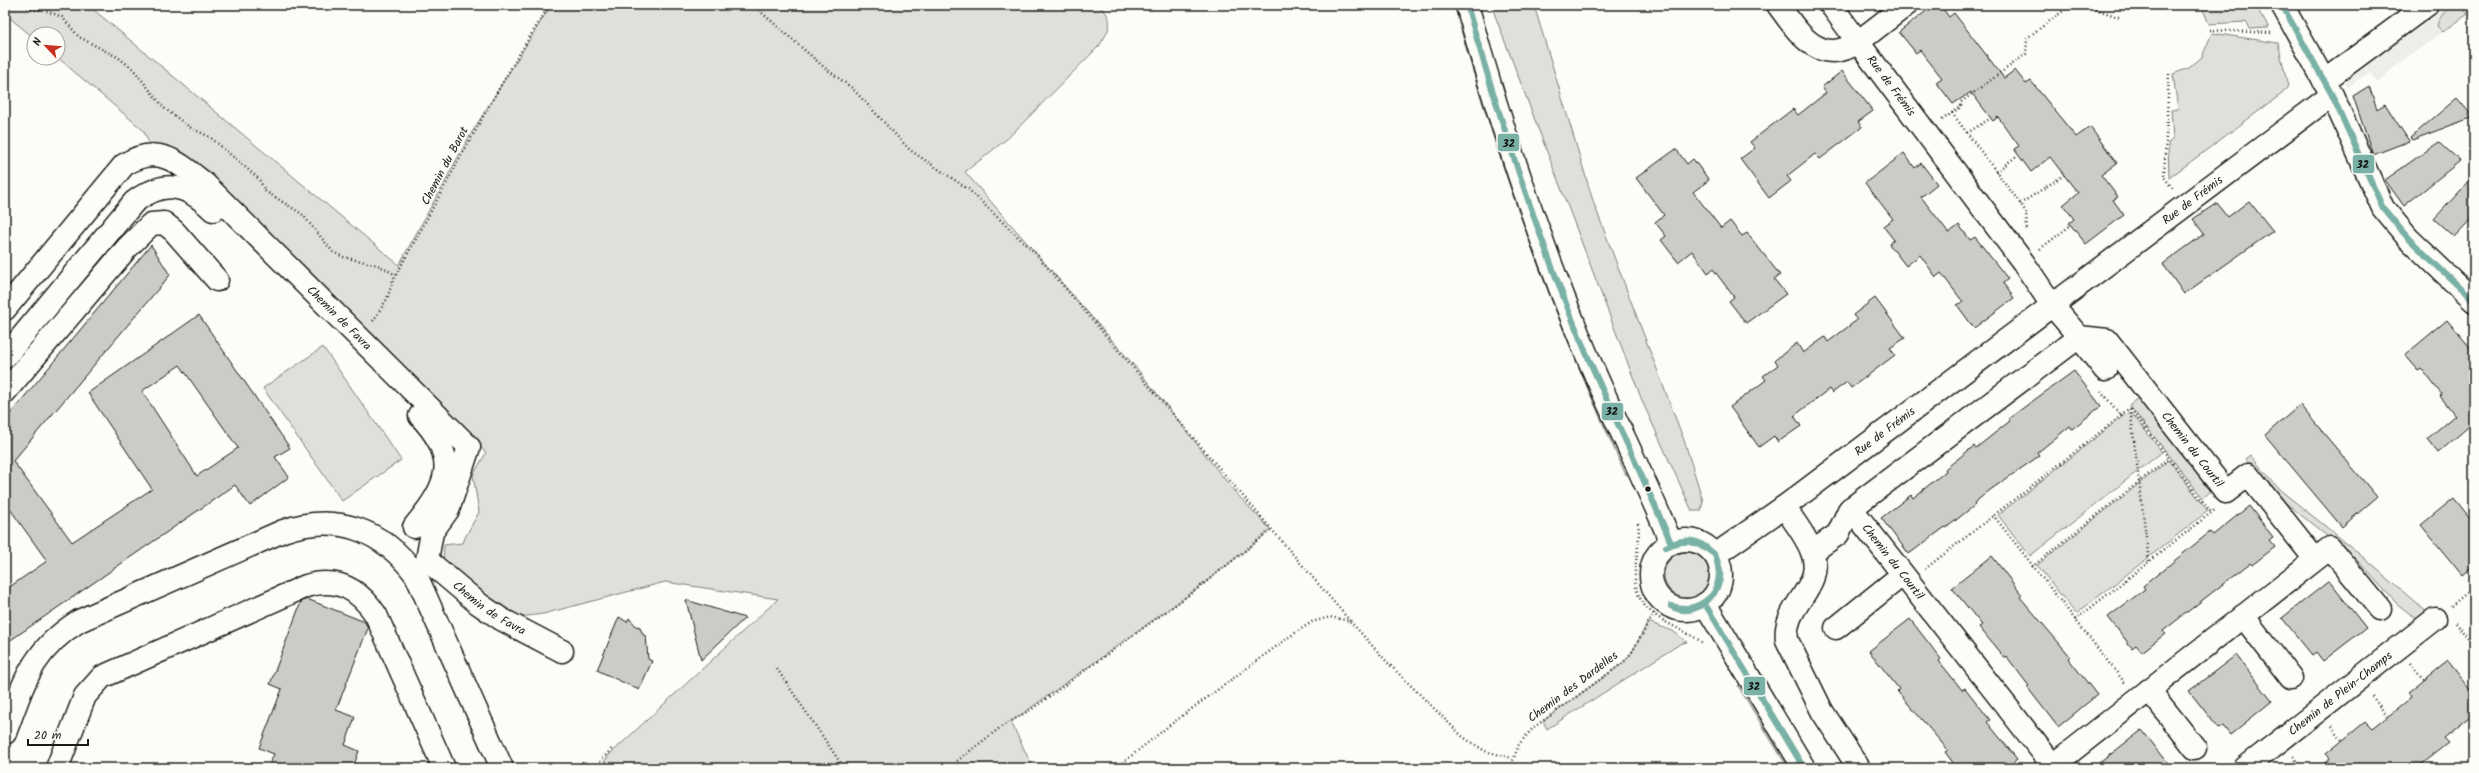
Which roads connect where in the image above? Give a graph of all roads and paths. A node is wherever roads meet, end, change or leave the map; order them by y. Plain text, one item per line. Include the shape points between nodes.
1 (24, 5) edge
2 (550, 5) edge
3 (753, 5) edge
4 (1467, 5) edge
5 (1778, 5) edge
6 (1831, 5) edge
7 (1906, 5) edge
8 (2282, 5) edge
9 (2427, 5) edge
10 (2084, 6) edge
11 (2122, 18) dead end
12 (2210, 30) dead end
13 (2282, 34) dead end
14 (1858, 42) junction
15 (2169, 74) dead end
16 (2328, 88) junction
17 (1952, 113) junction
18 (1991, 118) dead end
19 (1925, 132) junction
20 (1967, 133) junction
21 (2018, 155) dead end
22 (1996, 172) junction
23 (2064, 175) dead end
24 (2020, 204) junction
25 (2175, 213) junction
26 (2071, 225) dead end
27 (2026, 236) dead end
28 (2023, 262) junction
29 (396, 275) junction
30 (217, 280) dead end
31 (2474, 301) edge
32 (2052, 305) junction
33 (5, 309) edge
34 (359, 336) junction
35 (2079, 337) junction
36 (5, 357) edge
37 (2103, 380) joint
38 (5, 392) edge
39 (2130, 408) junction
40 (2120, 415) junction
41 (2169, 458) junction
42 (2139, 481) junction
43 (2226, 492) junction
44 (1784, 507) junction
45 (1851, 508) junction
46 (2212, 512) junction
47 (1993, 515) junction
48 (414, 527) dead end
49 (1271, 530) junction
50 (1671, 543) junction
51 (1812, 552) junction
52 (1715, 555) junction
53 (2315, 559) junction
54 (2149, 561) junction
55 (2032, 567) junction
56 (1905, 579) junction
57 (2474, 587) edge
58 (1662, 600) junction
59 (1705, 604) junction
60 (2380, 609) dead end
61 (2440, 614) junction
62 (2244, 616) junction
63 (2075, 620) junction
64 (1350, 621) junction
65 (1836, 628) dead end
66 (2474, 647) edge
67 (562, 651) dead end
68 (777, 669) dead end
69 (2291, 678) dead end
70 (2144, 694) junction
71 (5, 733) edge
72 (613, 747) dead end
73 (2195, 748) dead end
74 (1512, 758) junction
75 (957, 761) dead end
76 (2053, 767) edge
77 (57, 768) edge
78 (444, 768) edge
79 (502, 768) edge
80 (595, 768) edge
81 (844, 768) edge
82 (1116, 768) edge
83 (1510, 768) edge
84 (1804, 768) edge
85 (1859, 768) edge
86 (2245, 768) edge

1 - 29 path via 62,17 79,37 119,58 133,69 164,108 191,128 210,137 259,179 265,191 302,214 333,252 343,257 378,265
2 - 29 path, Chemin du Barot via 472,135
3 - 49 path via 825,68 852,88 910,150 968,189 1036,254
4 - 50 street via 1511,152 1540,236 1582,344
5 - 14 street via 1802,38 1815,47 1843,49
6 - 14 street, Rue de Frémis
7 - 14 street
8 - 16 street
9 - 16 street, Rue de Frémis
10 - 11 path
10 - 17 path via 2067,8 2027,38 2026,54 1961,102 1961,107
12 - 13 path
14 - 19 street, Rue de Frémis
15 - 25 path via 2164,177 2177,195 2167,202
16 - 25 street, Rue de Frémis
16 - 31 street via 2383,208 2408,238
17 - 19 path
17 - 20 path
18 - 20 path
19 - 28 street, Rue de Frémis
20 - 22 path
21 - 22 path
22 - 24 path
23 - 24 path
24 - 27 path via 2026,213
25 - 32 street, Rue de Frémis
26 - 28 path
28 - 32 street, Rue de Frémis
29 - 34 path, Chemin du Barot via 378,315
30 - 38 street via 174,231 164,223 151,224 127,248
32 - 35 street, Rue de Frémis
32 - 44 street, Rue de Frémis
33 - 34 street, Chemin de Favra via 124,165 132,159 154,154 176,161 205,184
34 - 67 street, Chemin de Favra via 469,447 448,510 432,532 427,560 501,619
35 - 37 street, Rue de Frémis
35 - 43 street, Chemin du Courtil via 2107,340
35 - 45 street
36 - 48 street via 134,202 150,190 166,187 188,190 200,197 436,433 445,451 446,472 439,492
37 - 40 path
39 - 40 path
39 - 41 path
39 - 42 path
40 - 47 path
41 - 42 path
41 - 46 path
42 - 54 path
42 - 55 path
43 - 46 path via 2230,497
43 - 53 street, Chemin du Courtil via 2248,475
44 - 51 street
44 - 52 street, Rue de Frémis
45 - 51 street via 1846,513 1838,534
45 - 56 street, Chemin du Courtil
46 - 54 path
47 - 55 path
47 - 56 path
49 - 64 path
49 - 75 path via 1197,589 1032,709 1001,727
50 - 52 street via 1680,540 1697,541
50 - 58 street via 1656,556 1652,569 1652,583
51 - 85 street via 1815,566 1813,579 1805,595 1790,614 1786,628 1787,640 1815,698
52 - 59 street via 1720,568 1720,582 1715,594
53 - 60 street, Chemin du Courtil via 2330,548
53 - 62 street, Chemin du Courtil
54 - 63 path
55 - 63 path
56 - 65 street
56 - 76 street, Chemin du Courtil
57 - 61 path
58 - 59 street via 1683,610
58 - 74 path, Chemin des Dardelles via 1632,652 1622,663 1534,728 1519,744
59 - 84 street
61 - 66 path
61 - 86 street, Chemin de Plein-Champs
62 - 69 street
62 - 70 street, Chemin du Courtil
63 - 70 path
64 - 74 path via 1387,662 1463,737 1485,751
64 - 82 path via 1330,616 1320,618 1301,629
68 - 81 path
70 - 73 street
70 - 76 street, Chemin du Courtil
71 - 79 street via 27,676 36,660 55,638 79,621 283,531 297,526 328,523 351,527 384,542 402,556 416,575
72 - 80 path
74 - 83 path, Chemin des Dardelles
77 - 78 street via 85,696 102,677 320,582 336,584 355,591 366,600 376,615

